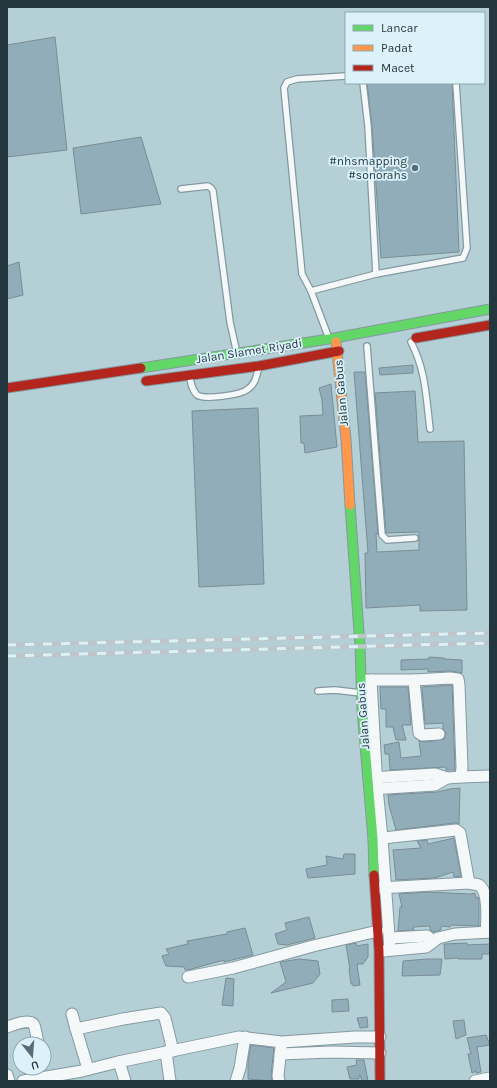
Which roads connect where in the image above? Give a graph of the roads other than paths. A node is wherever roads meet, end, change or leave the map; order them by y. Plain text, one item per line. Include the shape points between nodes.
1 (345, 76) edge
2 (363, 84) edge
3 (456, 84) edge
4 (180, 189) dead end
5 (376, 274) junction
6 (311, 291) junction
7 (487, 310) edge
8 (489, 325) edge
9 (332, 339) junction
10 (406, 340) joint
11 (367, 346) dead end
12 (341, 351) junction
13 (237, 353) junction
14 (259, 366) junction
15 (189, 375) junction
16 (134, 382) dead end
17 (7, 388) edge
18 (430, 429) dead end
19 (415, 538) dead end
20 (366, 680) junction
21 (414, 680) junction
22 (318, 691) dead end
23 (361, 694) junction
24 (439, 734) dead end
25 (490, 776) edge
26 (461, 777) junction
27 (373, 783) junction
28 (377, 838) junction
29 (469, 883) junction
30 (380, 888) junction
31 (378, 931) junction
32 (488, 932) edge
33 (386, 946) junction
34 (188, 977) dead end
35 (72, 1014) dead end
36 (7, 1027) edge
37 (76, 1029) junction
38 (36, 1036) edge
39 (245, 1037) junction
40 (380, 1037) junction
41 (282, 1042) junction
42 (170, 1052) junction
43 (380, 1053) junction
44 (280, 1054) junction
45 (119, 1062) junction
46 (52, 1072) edge
47 (85, 1074) edge
48 (7, 1075) edge
49 (35, 1076) edge
50 (490, 1078) edge
51 (9, 1081) edge
52 (23, 1081) edge
53 (126, 1081) edge
54 (170, 1081) edge
55 (236, 1081) edge
56 (279, 1081) edge
57 (380, 1081) edge
58 (475, 1081) edge

1 - 6 lane via 297,79 287,82 284,88 302,269 306,285
2 - 5 lane via 368,126
3 - 5 lane via 466,254 463,258
4 - 13 lane via 208,186 213,191 230,322
5 - 6 lane
6 - 9 lane
7 - 9 main road, Jalan Slamet Riyadi
8 - 10 main road
9 - 12 main road, Jalan Gabus
9 - 13 main road, Jalan Slamet Riyadi
10 - 18 lane via 419,357
11 - 19 lane via 382,535 387,540
12 - 14 main road, Jalan Slamet Riyadi
12 - 20 main road, Jalan Gabus via 340,386 360,646
13 - 17 main road, Jalan Slamet Riyadi
14 - 15 main road, Jalan Slamet Riyadi
14 - 15 lane via 252,385 234,395 197,395 191,388
15 - 16 main road, Jalan Slamet Riyadi
20 - 21 street
20 - 23 main road, Jalan Gabus
20 - 27 street
21 - 24 street via 419,733
21 - 26 street via 458,679
22 - 23 lane via 335,690
23 - 27 main road, Jalan Gabus
25 - 26 street
26 - 27 street via 447,778 435,774
27 - 28 street
28 - 29 street via 456,830 460,833
28 - 30 street
29 - 30 street
29 - 32 street via 479,886 483,891
30 - 31 main road
30 - 33 street
31 - 33 main road
31 - 34 street
32 - 33 street via 455,934 433,941 427,936
33 - 40 main road
35 - 37 street
36 - 38 street via 32,1023
37 - 42 street via 161,1013
37 - 47 street
39 - 41 street
39 - 42 street
39 - 55 street
40 - 41 street
40 - 43 main road
41 - 44 street
42 - 45 street
42 - 54 street
43 - 44 street
43 - 57 main road
44 - 56 street
45 - 47 street
45 - 53 street
46 - 47 street
48 - 51 street
49 - 52 street
50 - 58 street

